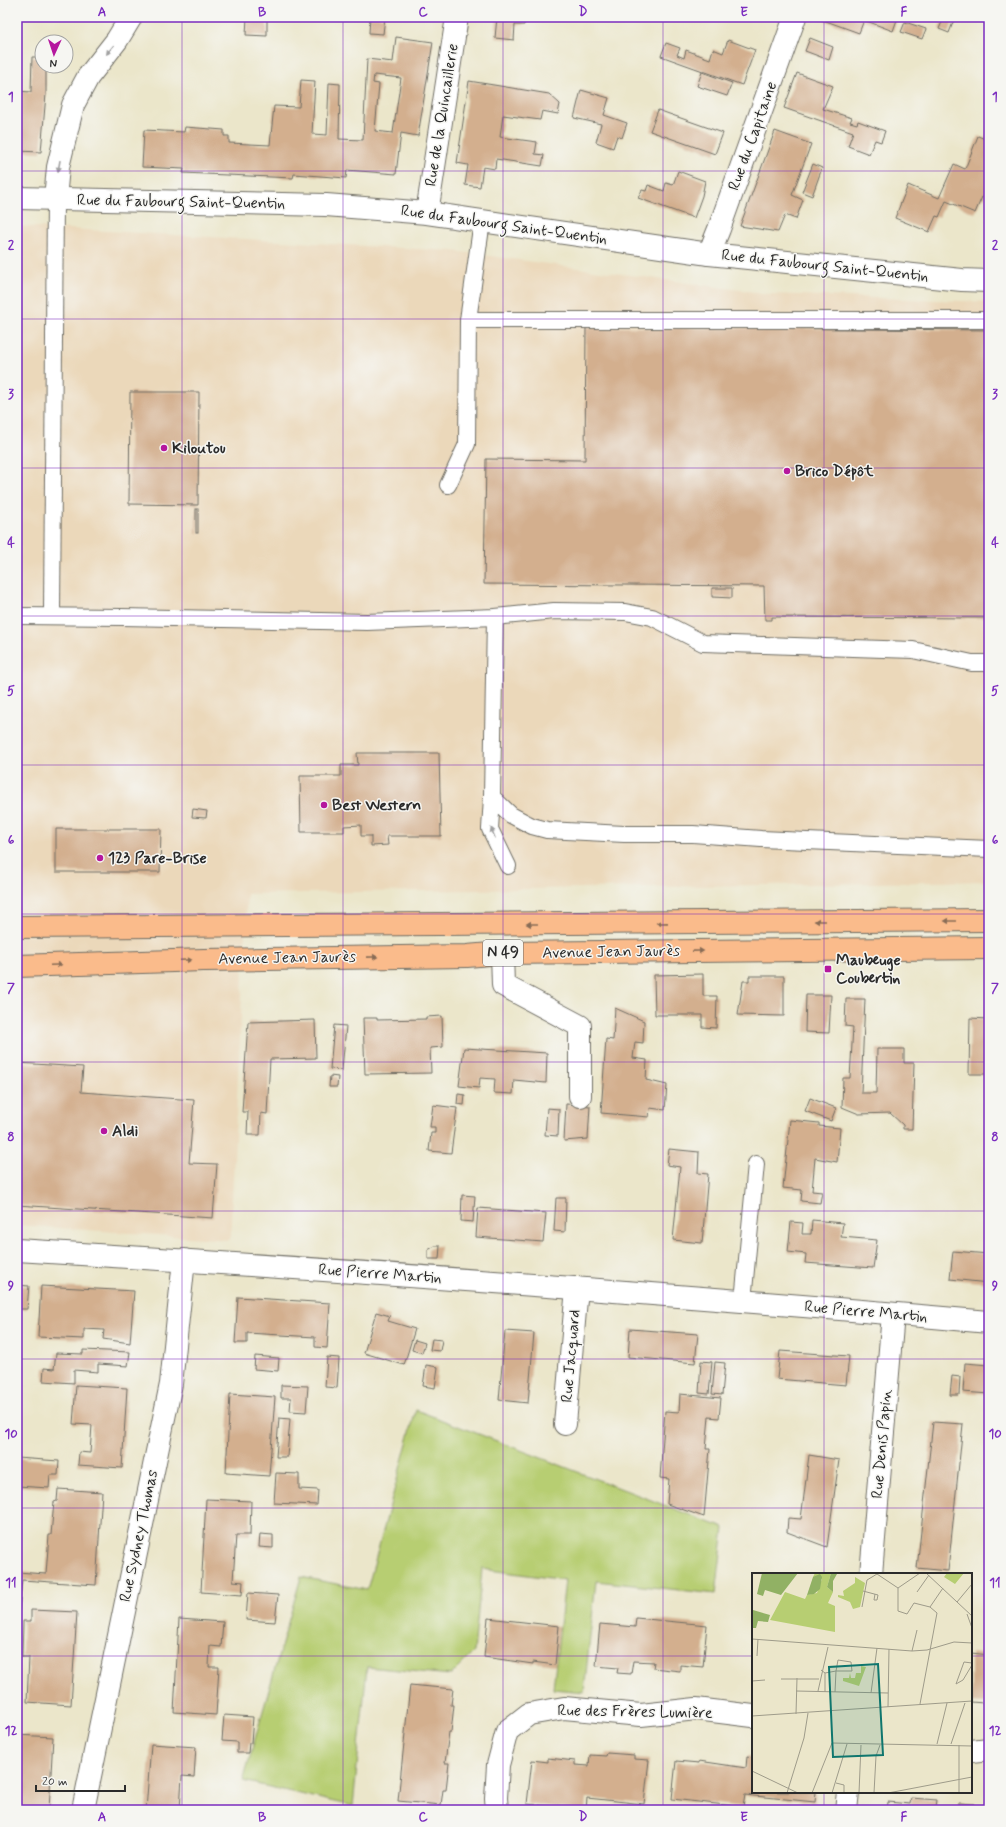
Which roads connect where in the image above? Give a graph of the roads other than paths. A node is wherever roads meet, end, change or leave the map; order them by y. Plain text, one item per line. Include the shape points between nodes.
1 (131, 17) edge
2 (458, 17) edge
3 (795, 17) edge
4 (17, 198) edge
5 (56, 199) junction
6 (427, 213) junction
7 (482, 221) junction
8 (709, 254) junction
9 (989, 281) edge
10 (468, 320) junction
11 (989, 320) edge
12 (448, 485) dead end
13 (52, 615) junction
14 (17, 616) edge
15 (495, 617) junction
16 (989, 663) edge
17 (492, 798) junction
18 (989, 849) edge
19 (508, 866) dead end
20 (989, 920) edge
21 (17, 927) edge
22 (989, 948) edge
23 (502, 954) junction
24 (17, 966) edge
25 (580, 1096) dead end
26 (756, 1164) dead end
27 (17, 1250) edge
28 (184, 1260) junction
29 (577, 1288) junction
30 (743, 1301) junction
31 (893, 1314) junction
32 (989, 1322) edge
33 (565, 1424) dead end
34 (870, 1573) edge
35 (752, 1716) edge
36 (989, 1749) edge
37 (972, 1751) edge
38 (848, 1793) edge
39 (82, 1810) edge
40 (498, 1810) edge
41 (846, 1810) edge

1 -> 5 street via 117,40 88,77 73,105 58,168
2 - 6 street, Rue de la Quincaillerie
3 - 8 street, Rue du Capitaine
4 - 5 street, Rue du Faubourg Saint-Quentin
5 - 6 street, Rue du Faubourg Saint-Quentin via 326,205
5 - 13 lane
6 - 7 street, Rue du Faubourg Saint-Quentin
7 - 8 street, Rue du Faubourg Saint-Quentin
7 - 10 lane
8 - 9 street, Rue du Faubourg Saint-Quentin
10 - 11 lane
10 - 12 lane via 467,444
13 - 14 lane
13 - 15 lane via 366,622
15 - 16 lane via 554,610 625,612 652,617 703,643 913,650 972,663
15 - 17 lane
17 - 18 lane via 511,815 532,826 547,830 693,834
19 -> 17 lane via 490,829
20 -> 21 main road, Avenue Jean Jaurès / N 49
23 -> 22 main road, Avenue Jean Jaurès / N 49
24 -> 23 main road, Avenue Jean Jaurès / N 49
23 - 25 street via 503,985 580,1026
26 - 30 lane
27 - 28 street, Rue Pierre Martin
28 - 29 street, Rue Pierre Martin
28 - 39 street, Rue Sydney Thomas via 171,1384
29 - 30 street, Rue Pierre Martin
29 - 33 street, Rue Jacquard
30 - 31 street, Rue Pierre Martin
31 - 32 street, Rue Pierre Martin
31 - 34 street, Rue Denis Papin
35 - 40 street, Rue des Frères Lumière via 696,1709 641,1715 564,1708 529,1714 507,1731 498,1765
36 - 37 street
38 - 41 street

